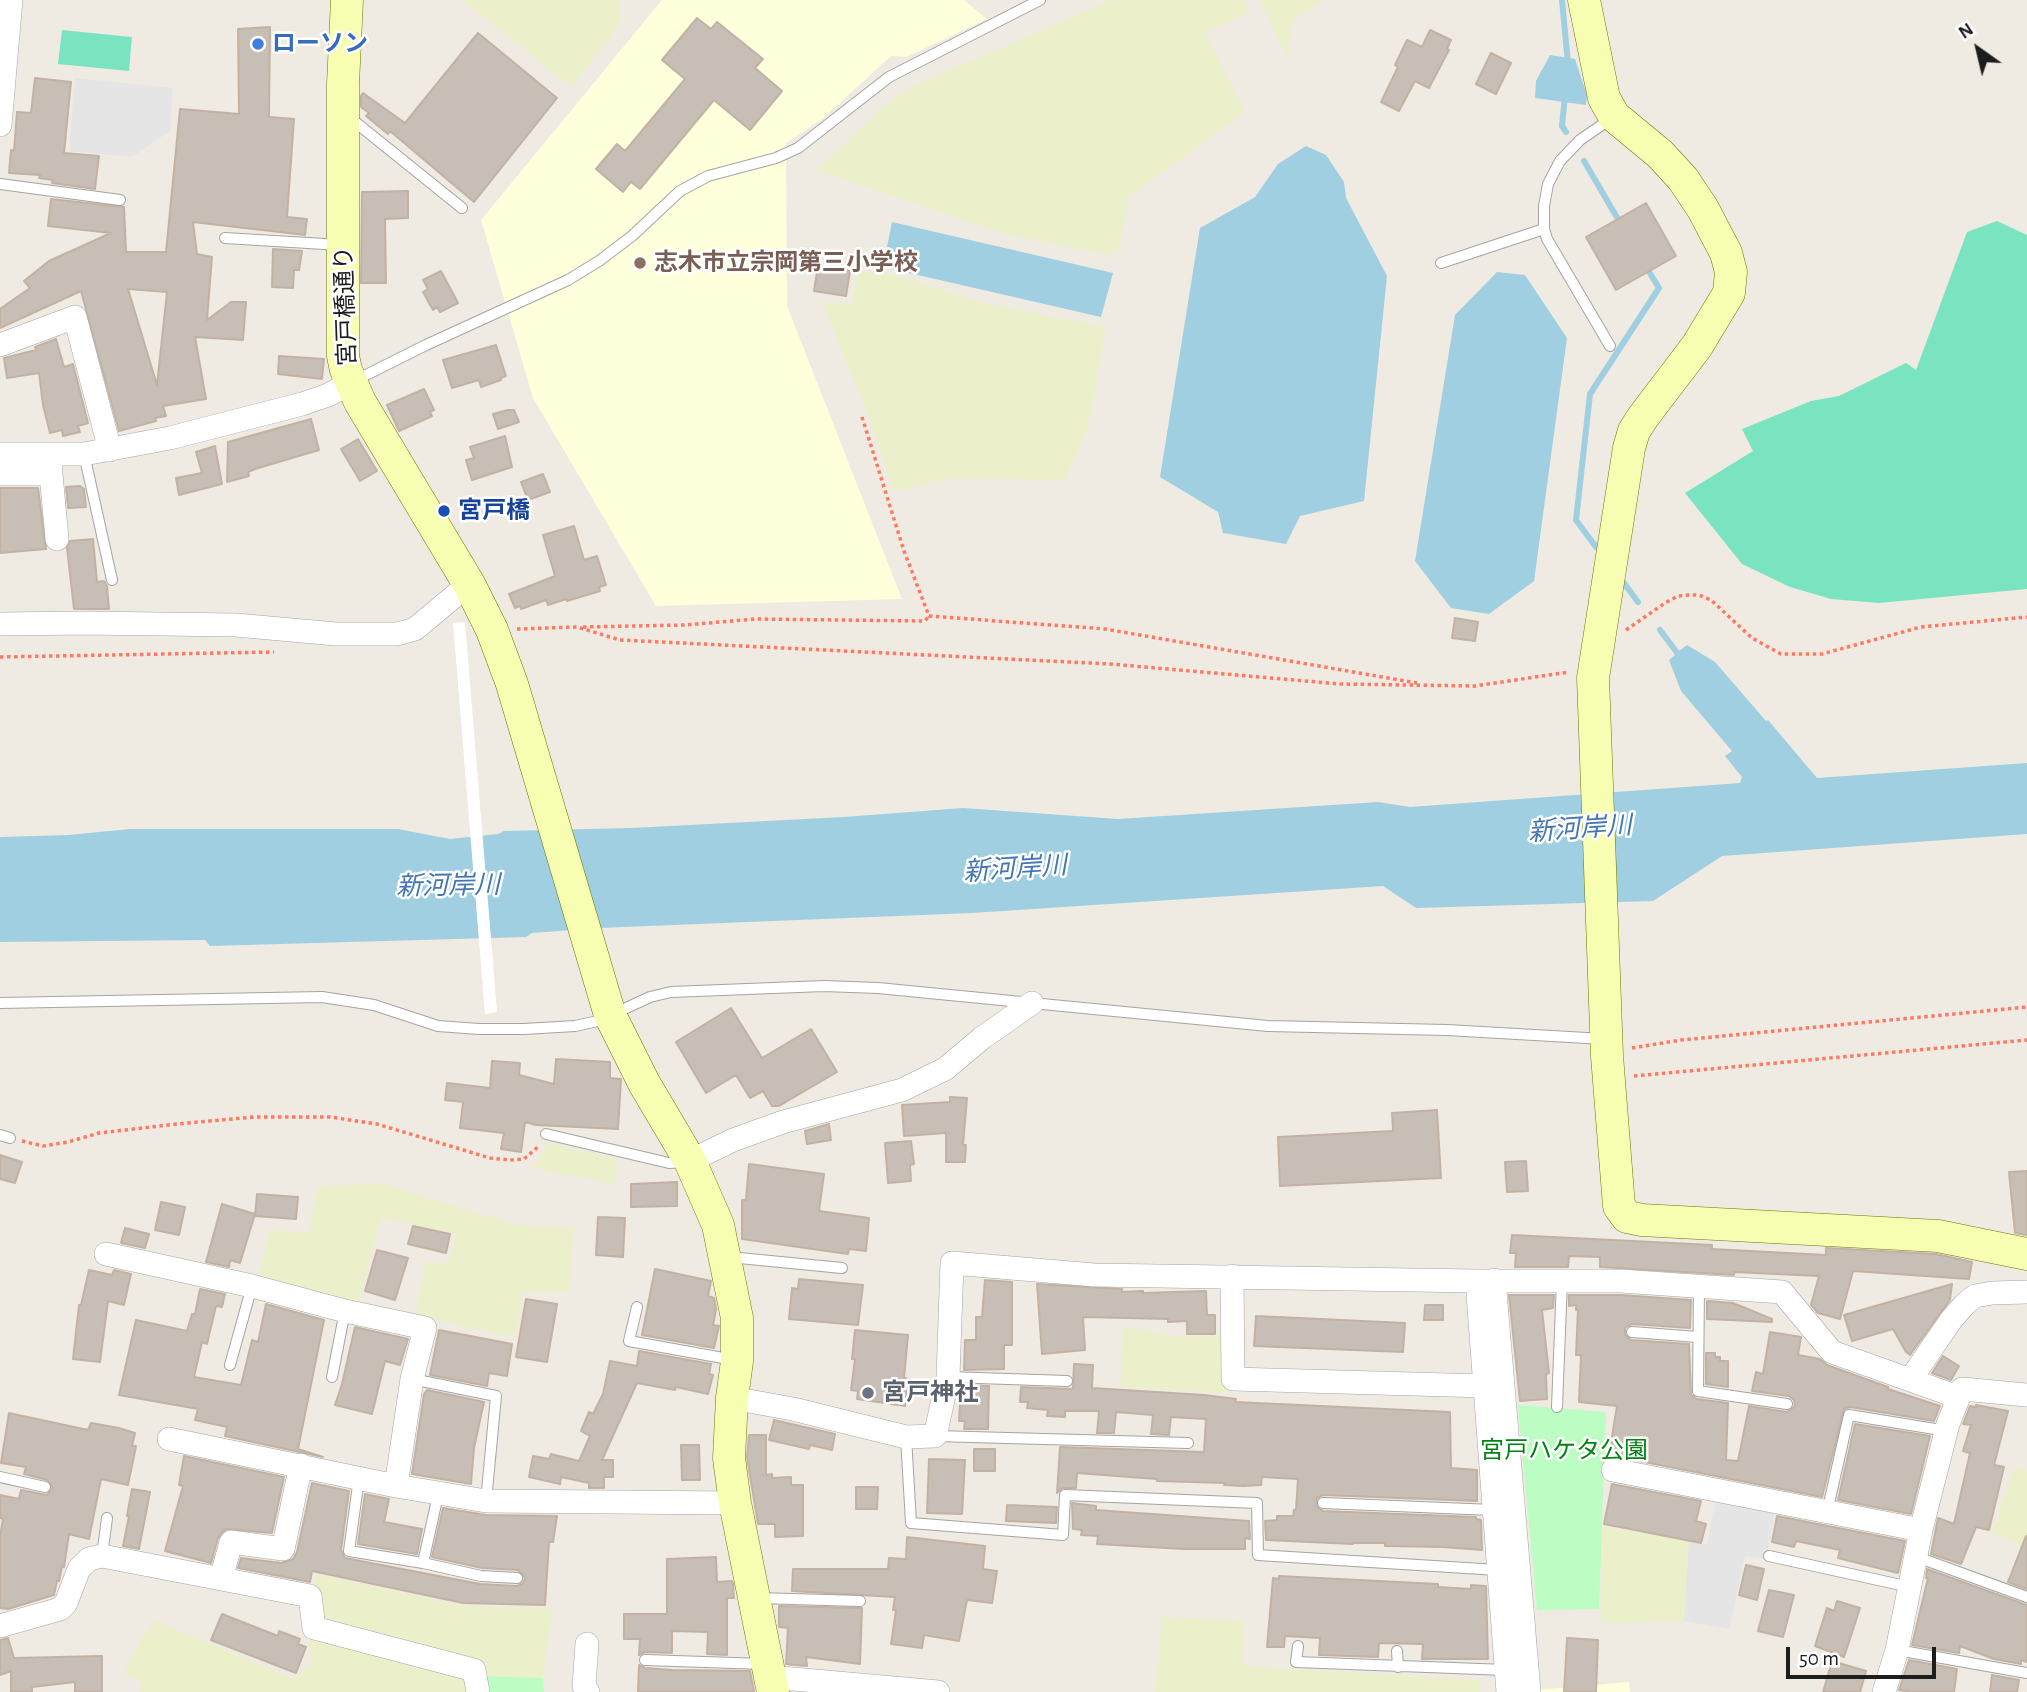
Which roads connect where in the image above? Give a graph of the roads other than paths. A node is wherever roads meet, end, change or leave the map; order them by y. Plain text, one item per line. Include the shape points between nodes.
1 (0, 0) edge
2 (10, 0) edge
3 (347, 0) edge
4 (1040, 0) edge
5 (1584, 0) edge
6 (344, 113) junction
7 (1614, 116) junction
8 (0, 125) edge
9 (0, 184) edge
10 (120, 200) dead end
11 (461, 208) dead end
12 (1544, 229) junction
13 (225, 238) dead end
14 (343, 246) junction
15 (1441, 263) dead end
16 (0, 345) edge
17 (1610, 346) dead end
18 (351, 383) junction
19 (110, 450) junction
20 (0, 454) edge
21 (84, 454) junction
22 (50, 465) junction
23 (0, 474) edge
24 (57, 539) dead end
25 (112, 580) dead end
26 (469, 584) junction
27 (0, 624) edge
28 (0, 1003) edge
29 (1032, 1003) junction
30 (610, 1015) junction
31 (1614, 1039) junction
32 (546, 1134) road end
33 (690, 1161) junction
34 (106, 1254) dead end
35 (2027, 1254) edge
36 (726, 1257) junction
37 (842, 1268) dead end
38 (1232, 1276) junction
39 (1562, 1280) junction
40 (1486, 1281) junction
41 (252, 1286) junction
42 (1699, 1286) junction
43 (2027, 1292) edge
44 (637, 1307) dead end
45 (345, 1311) junction
46 (1632, 1332) dead end
47 (1698, 1337) junction
48 (737, 1361) junction
49 (230, 1365) dead end
50 (332, 1377) dead end
51 (948, 1377) junction
52 (412, 1379) junction
53 (1910, 1380) junction
54 (1067, 1381) dead end
55 (1485, 1387) junction
56 (2027, 1395) edge
57 (1958, 1397) junction
58 (732, 1398) junction
59 (1787, 1404) dead end
60 (1557, 1407) dead end
61 (1947, 1431) junction
62 (935, 1436) junction
63 (906, 1437) junction
64 (169, 1438) dead end
65 (1188, 1443) dead end
66 (301, 1465) junction
67 (1613, 1470) dead end
68 (0, 1478) edge
69 (359, 1478) junction
70 (396, 1486) junction
71 (45, 1487) dead end
72 (438, 1495) junction
73 (486, 1501) junction
74 (736, 1503) junction
75 (1323, 1503) dead end
76 (1493, 1510) junction
77 (1827, 1512) junction
78 (107, 1518) dead end
79 (1921, 1530) junction
80 (102, 1556) junction
81 (1769, 1556) dead end
82 (1917, 1557) junction
83 (423, 1563) junction
84 (1498, 1570) junction
85 (517, 1578) dead end
86 (221, 1579) junction
87 (1911, 1587) junction
88 (2027, 1597) edge
89 (755, 1598) junction
90 (860, 1601) dead end
91 (0, 1626) edge
92 (587, 1644) dead end
93 (1298, 1646) dead end
94 (1897, 1650) junction
95 (1397, 1651) dead end
96 (645, 1660) dead end
97 (1398, 1667) junction
98 (2027, 1673) edge
99 (770, 1678) edge
100 (1507, 1681) edge
101 (478, 1692) edge
102 (588, 1692) edge
103 (938, 1692) edge
104 (1529, 1692) edge
105 (1884, 1692) edge

1 - 2 street
2 - 8 street
3 - 6 street, 宮戸橋通り
4 - 18 lane via 889,77 799,148 708,176 680,191 632,236 568,280
5 - 7 street via 1604,98
6 - 11 lane
6 - 14 street, 宮戸橋通り
7 - 12 lane via 1560,161 1548,184
7 - 31 street via 1683,179 1726,253 1731,272 1729,293 1697,346 1634,431 1623,476 1594,672
9 - 10 lane
12 - 15 lane
12 - 17 lane
13 - 14 lane
14 - 18 street, 宮戸橋通り via 344,356
16 - 19 street via 75,317
18 - 19 street via 302,404
18 - 26 street, 宮戸橋通り
19 - 21 street
20 - 22 street
21 - 22 street
21 - 25 lane
22 - 23 street
22 - 24 street
26 - 27 street via 415,629 397,634 236,625
26 - 30 street, 宮戸橋通り via 497,643
28 - 30 lane via 338,998 438,1026 480,1029 575,1026
29 - 30 lane via 878,988 751,987 671,992
29 - 31 lane via 1268,1026
29 - 33 street via 945,1069 902,1090 783,1122
30 - 33 street, 宮戸橋通り
31 - 35 street via 1608,1073 1619,1206 1627,1217 1938,1236
32 - 33 lane via 669,1163
33 - 36 street, 宮戸橋通り
34 - 41 street
36 - 37 lane
36 - 48 street, 宮戸橋通り via 737,1318
38 - 40 street
38 - 51 street via 1094,1275 952,1263
38 - 55 street via 1233,1379
39 - 40 street
39 - 42 street
39 - 60 lane
40 - 55 street
40 - 104 street
41 - 45 street
41 - 49 lane
42 - 47 lane
42 - 53 street via 1782,1292 1832,1352
43 - 53 street via 1975,1296 1951,1320
44 - 48 lane via 629,1341
45 - 50 lane
45 - 52 street via 425,1328
46 - 47 lane
47 - 59 lane via 1698,1391
48 - 58 street, 宮戸橋通り
51 - 54 lane
51 - 62 street
52 - 70 street
52 - 73 lane via 496,1396
53 - 57 street
55 - 76 street
56 - 57 street via 1962,1389
57 - 61 street
58 - 63 street
58 - 74 street, 宮戸橋通り via 729,1458
61 - 77 lane via 1849,1415
61 - 79 street
62 - 63 street
62 - 65 lane
63 - 84 lane via 911,1523 1063,1535 1065,1495 1257,1503 1258,1555
64 - 66 street
66 - 69 street
66 - 86 street via 283,1549 231,1542
67 - 77 street
68 - 71 lane
69 - 70 street
69 - 83 lane via 349,1551
70 - 72 street
72 - 73 street
72 - 83 lane
73 - 74 street
74 - 89 street, 宮戸橋通り
75 - 76 lane
76 - 84 street
77 - 79 street
78 - 80 lane
79 - 82 street
80 - 86 street
80 - 91 street via 89,1559 79,1569 60,1609
81 - 87 lane
82 - 87 street
82 - 88 lane
83 - 85 lane via 481,1576
84 - 100 street
86 - 101 street via 310,1595 314,1628 474,1670
87 - 94 street
89 - 90 lane
89 - 99 street, 宮戸橋通り
92 - 102 street via 584,1686
93 - 97 lane via 1296,1662
94 - 98 lane
94 - 105 street
95 - 97 lane
96 - 99 lane
97 - 100 lane
99 - 103 street

